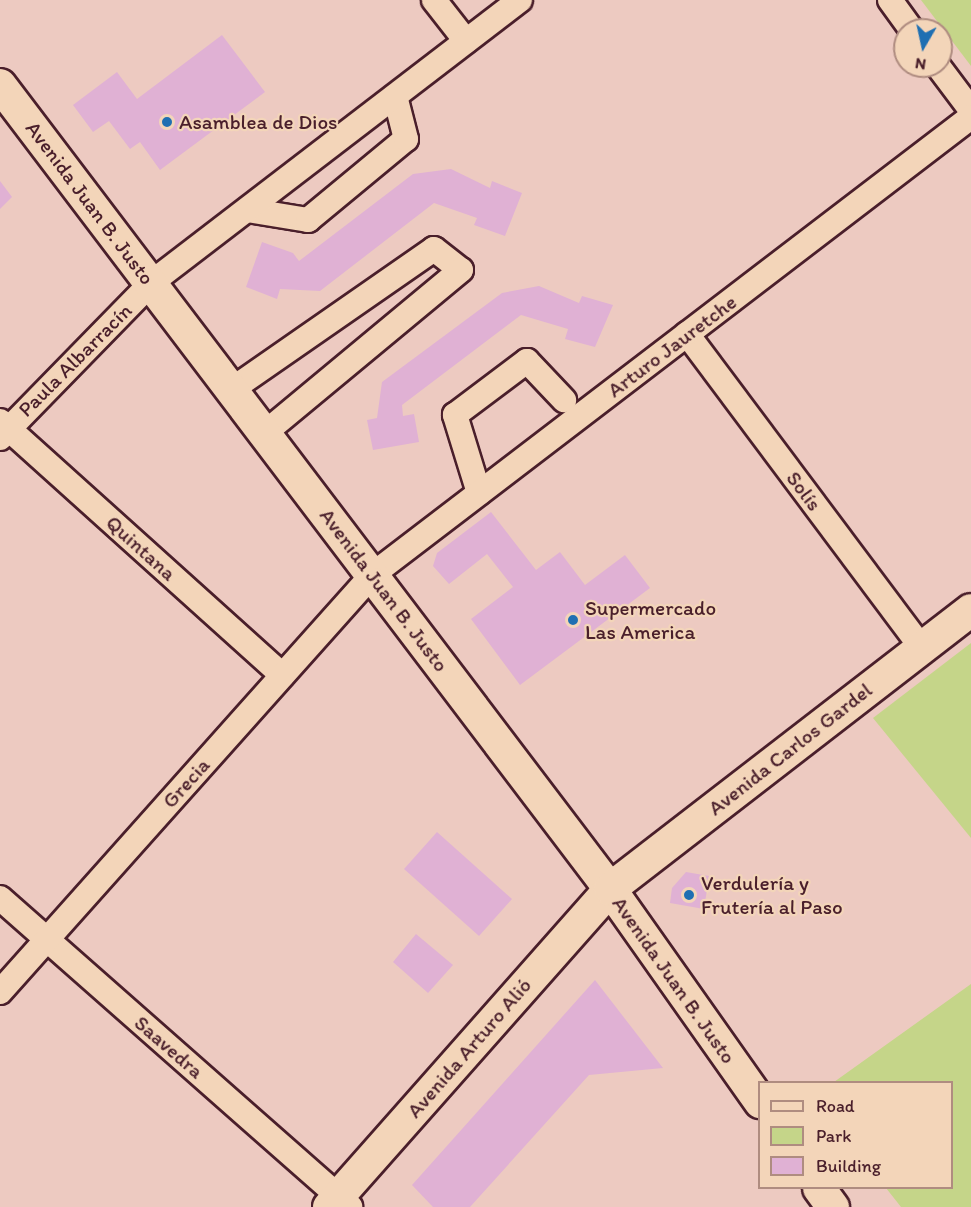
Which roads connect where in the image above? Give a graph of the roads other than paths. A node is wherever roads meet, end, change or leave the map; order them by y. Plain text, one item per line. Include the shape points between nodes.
1 (434, 0) edge
2 (520, 0) edge
3 (890, 0) edge
4 (903, 18) edge
5 (466, 41) junction
6 (947, 78) edge
7 (0, 85) edge
8 (395, 96) junction
9 (971, 110) edge
10 (971, 117) edge
11 (248, 210) junction
12 (151, 283) junction
13 (687, 334) junction
14 (231, 390) junction
15 (564, 400) dead end
16 (3, 429) edge
17 (265, 433) junction
18 (479, 493) junction
19 (372, 575) junction
20 (971, 610) edge
21 (921, 648) junction
22 (282, 675) junction
23 (610, 889) junction
24 (0, 898) edge
25 (47, 939) junction
26 (0, 992) edge
27 (758, 1101) edge
28 (820, 1189) edge
29 (339, 1204) edge
30 (833, 1207) edge

1 - 5 street
2 - 5 street, Paula Albarracín
3 - 4 street
5 - 8 street, Paula Albarracín
6 - 9 street
7 - 12 main road, Avenida Juan B. Justo
8 - 11 street, Paula Albarracín
8 - 11 street via 406,140 308,220
10 - 13 street, Arturo Jauretche
11 - 12 street, Paula Albarracín
12 - 14 main road, Avenida Juan B. Justo
12 - 16 street, Paula Albarracín
13 - 18 street, Arturo Jauretche
13 - 21 street, Solís
14 - 17 main road, Avenida Juan B. Justo
14 - 17 street via 434,249 461,270
15 - 18 street via 527,361 455,415
16 - 22 street, Quintana
17 - 19 main road, Avenida Juan B. Justo
18 - 19 street, Arturo Jauretche
19 - 22 street, Grecia
19 - 23 main road, Avenida Juan B. Justo
20 - 21 main road, Avenida Carlos Gardel
21 - 23 main road, Avenida Carlos Gardel
22 - 25 street, Grecia
23 - 27 main road, Avenida Juan B. Justo
23 - 29 main road, Avenida Arturo Alió
24 - 25 street, Saavedra
25 - 26 street, Grecia
25 - 29 street, Saavedra
28 - 30 main road

